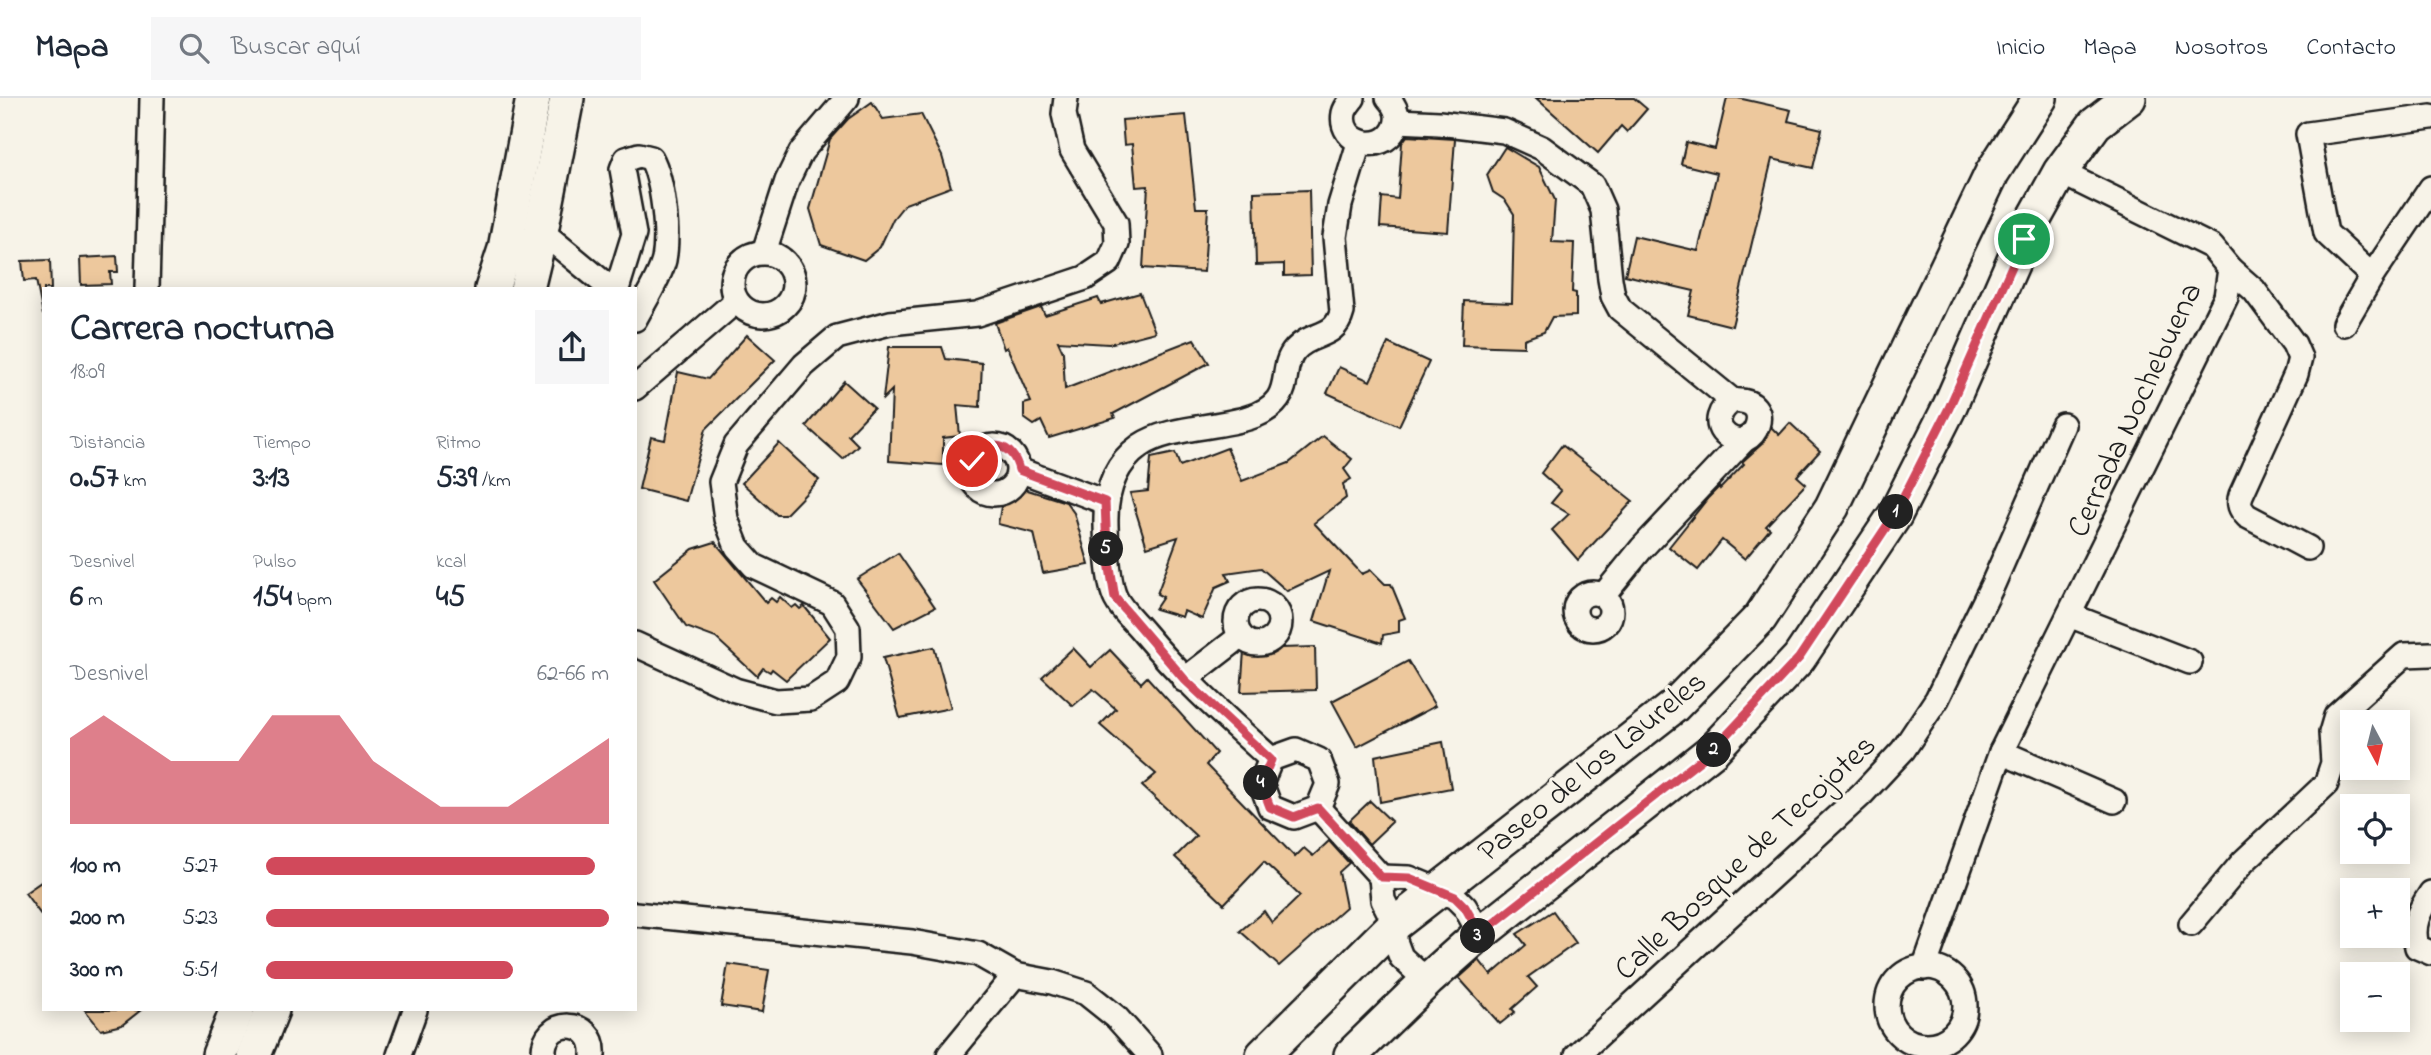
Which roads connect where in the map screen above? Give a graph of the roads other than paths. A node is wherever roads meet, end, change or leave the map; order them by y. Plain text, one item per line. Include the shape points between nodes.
1 (152, 98) edge
2 (533, 98) edge
3 (567, 98) edge
4 (847, 98) edge
5 (1066, 98) edge
6 (1353, 98) edge
7 (1388, 98) edge
8 (2040, 98) edge
9 (2129, 98) edge
10 (2431, 117) edge
11 (1398, 121) junction
12 (1360, 143) junction
13 (2060, 172) junction
14 (2431, 188) edge
15 (541, 231) junction
16 (764, 252) junction
17 (2230, 269) junction
18 (2372, 276) junction
19 (148, 287) edge
20 (493, 287) edge
21 (527, 287) edge
22 (609, 287) edge
23 (618, 287) edge
24 (736, 301) junction
25 (637, 315) edge
26 (2344, 324) dead end
27 (637, 386) edge
28 (2063, 425) dead end
29 (1019, 470) dead end
30 (1105, 502) junction
31 (2308, 548) dead end
32 (1603, 596) dead end
33 (2069, 615) junction
34 (1241, 636) dead end
35 (638, 645) edge
36 (2431, 654) edge
37 (2190, 662) dead end
38 (1185, 680) junction
39 (2001, 752) junction
40 (1271, 760) junction
41 (2114, 801) dead end
42 (1318, 808) junction
43 (1381, 877) junction
44 (1437, 889) junction
45 (2431, 893) edge
46 (637, 914) edge
47 (1395, 924) junction
48 (2191, 924) dead end
49 (1475, 938) junction
50 (2431, 953) edge
51 (1924, 968) junction
52 (1015, 975) junction
53 (1429, 979) junction
54 (237, 1011) edge
55 (272, 1011) edge
56 (415, 1011) edge
57 (1913, 1049) edge
58 (219, 1055) edge
59 (254, 1055) edge
60 (399, 1055) edge
61 (544, 1055) edge
62 (593, 1055) edge
63 (950, 1055) edge
64 (1150, 1055) edge
65 (1263, 1055) edge
66 (1351, 1055) edge
67 (1577, 1055) edge

1 - 19 street
2 - 20 main road via 505,249
3 - 15 main road
4 - 16 street via 801,152
5 - 35 street via 1064,114 1072,150 1116,223 1117,244 1109,262 1085,278 977,314 890,323 837,337 804,365 736,445 721,482 726,519 737,547 754,566 832,603 848,628 849,657 837,682 811,699 776,701 736,690
6 - 12 street via 1344,113 1346,130
7 - 11 street via 1395,105
8 - 44 main road, Paseo de los Laureles via 1992,173 1832,507 1760,618 1673,707
9 - 13 main road, Paseo de los Laureles via 2095,124
10 - 18 street via 2308,134 2326,233
11 - 12 street via 1384,141
11 - 32 street via 1504,131 1542,148 1592,185 1603,210 1610,279 1620,309 1733,401 1720,413 1721,430 1728,437 1745,439
12 - 30 street via 1335,237 1342,312 1339,323 1295,349 1278,400 1263,413 1169,432 1140,446 1115,470
13 - 17 street, Cerrada Nochebuena via 2212,247
13 - 49 main road, Paseo de los Laureles via 1895,514 1799,658 1713,750
14 - 18 street
15 - 21 main road
15 - 22 street
16 - 24 street via 737,264 731,282
16 - 24 street via 782,259 793,275 788,303 761,315
17 - 31 street via 2254,290 2300,359 2239,502 2241,510
17 - 33 street, Cerrada Nochebuena via 2226,297
18 - 26 street
23 - 25 street via 634,234 622,169 626,159 639,155 651,158 657,169 666,232 664,261
24 - 27 street
28 - 67 street, Calle Bosque de Tecojotes via 1937,699 1903,750
29 - 30 street
30 - 38 street via 1115,598
33 - 37 street
33 - 39 street, Cerrada Nochebuena
34 - 38 street
36 - 48 street via 2404,654 2336,716 2331,733 2333,763 2326,784 2243,862
38 - 40 street
39 - 41 street
39 - 51 street, Cerrada Nochebuena
40 - 42 street via 1261,783 1270,807 1294,817
40 - 42 street via 1296,750 1319,760 1328,784
42 - 43 street
43 - 44 street via 1409,878
43 - 47 street via 1383,900
44 - 47 main road, Paseo de los Laureles
44 - 49 street via 1465,907 1474,923
45 - 50 street via 2419,911 2413,933 2417,947
46 - 52 street via 912,942 978,954
47 - 53 street via 1401,957
47 - 65 main road, Paseo de los Laureles
49 - 53 main road, Paseo de los Laureles
51 - 57 street via 1902,976 1888,996 1889,1020
51 - 57 street via 1937,969 1956,982 1963,993 1964,1017 1950,1037
52 - 63 street
52 - 64 street via 1086,993 1116,1017
53 - 66 main road, Paseo de los Laureles
54 - 58 main road
55 - 59 main road
56 - 60 street
61 - 62 street via 548,1037 568,1026 588,1035

